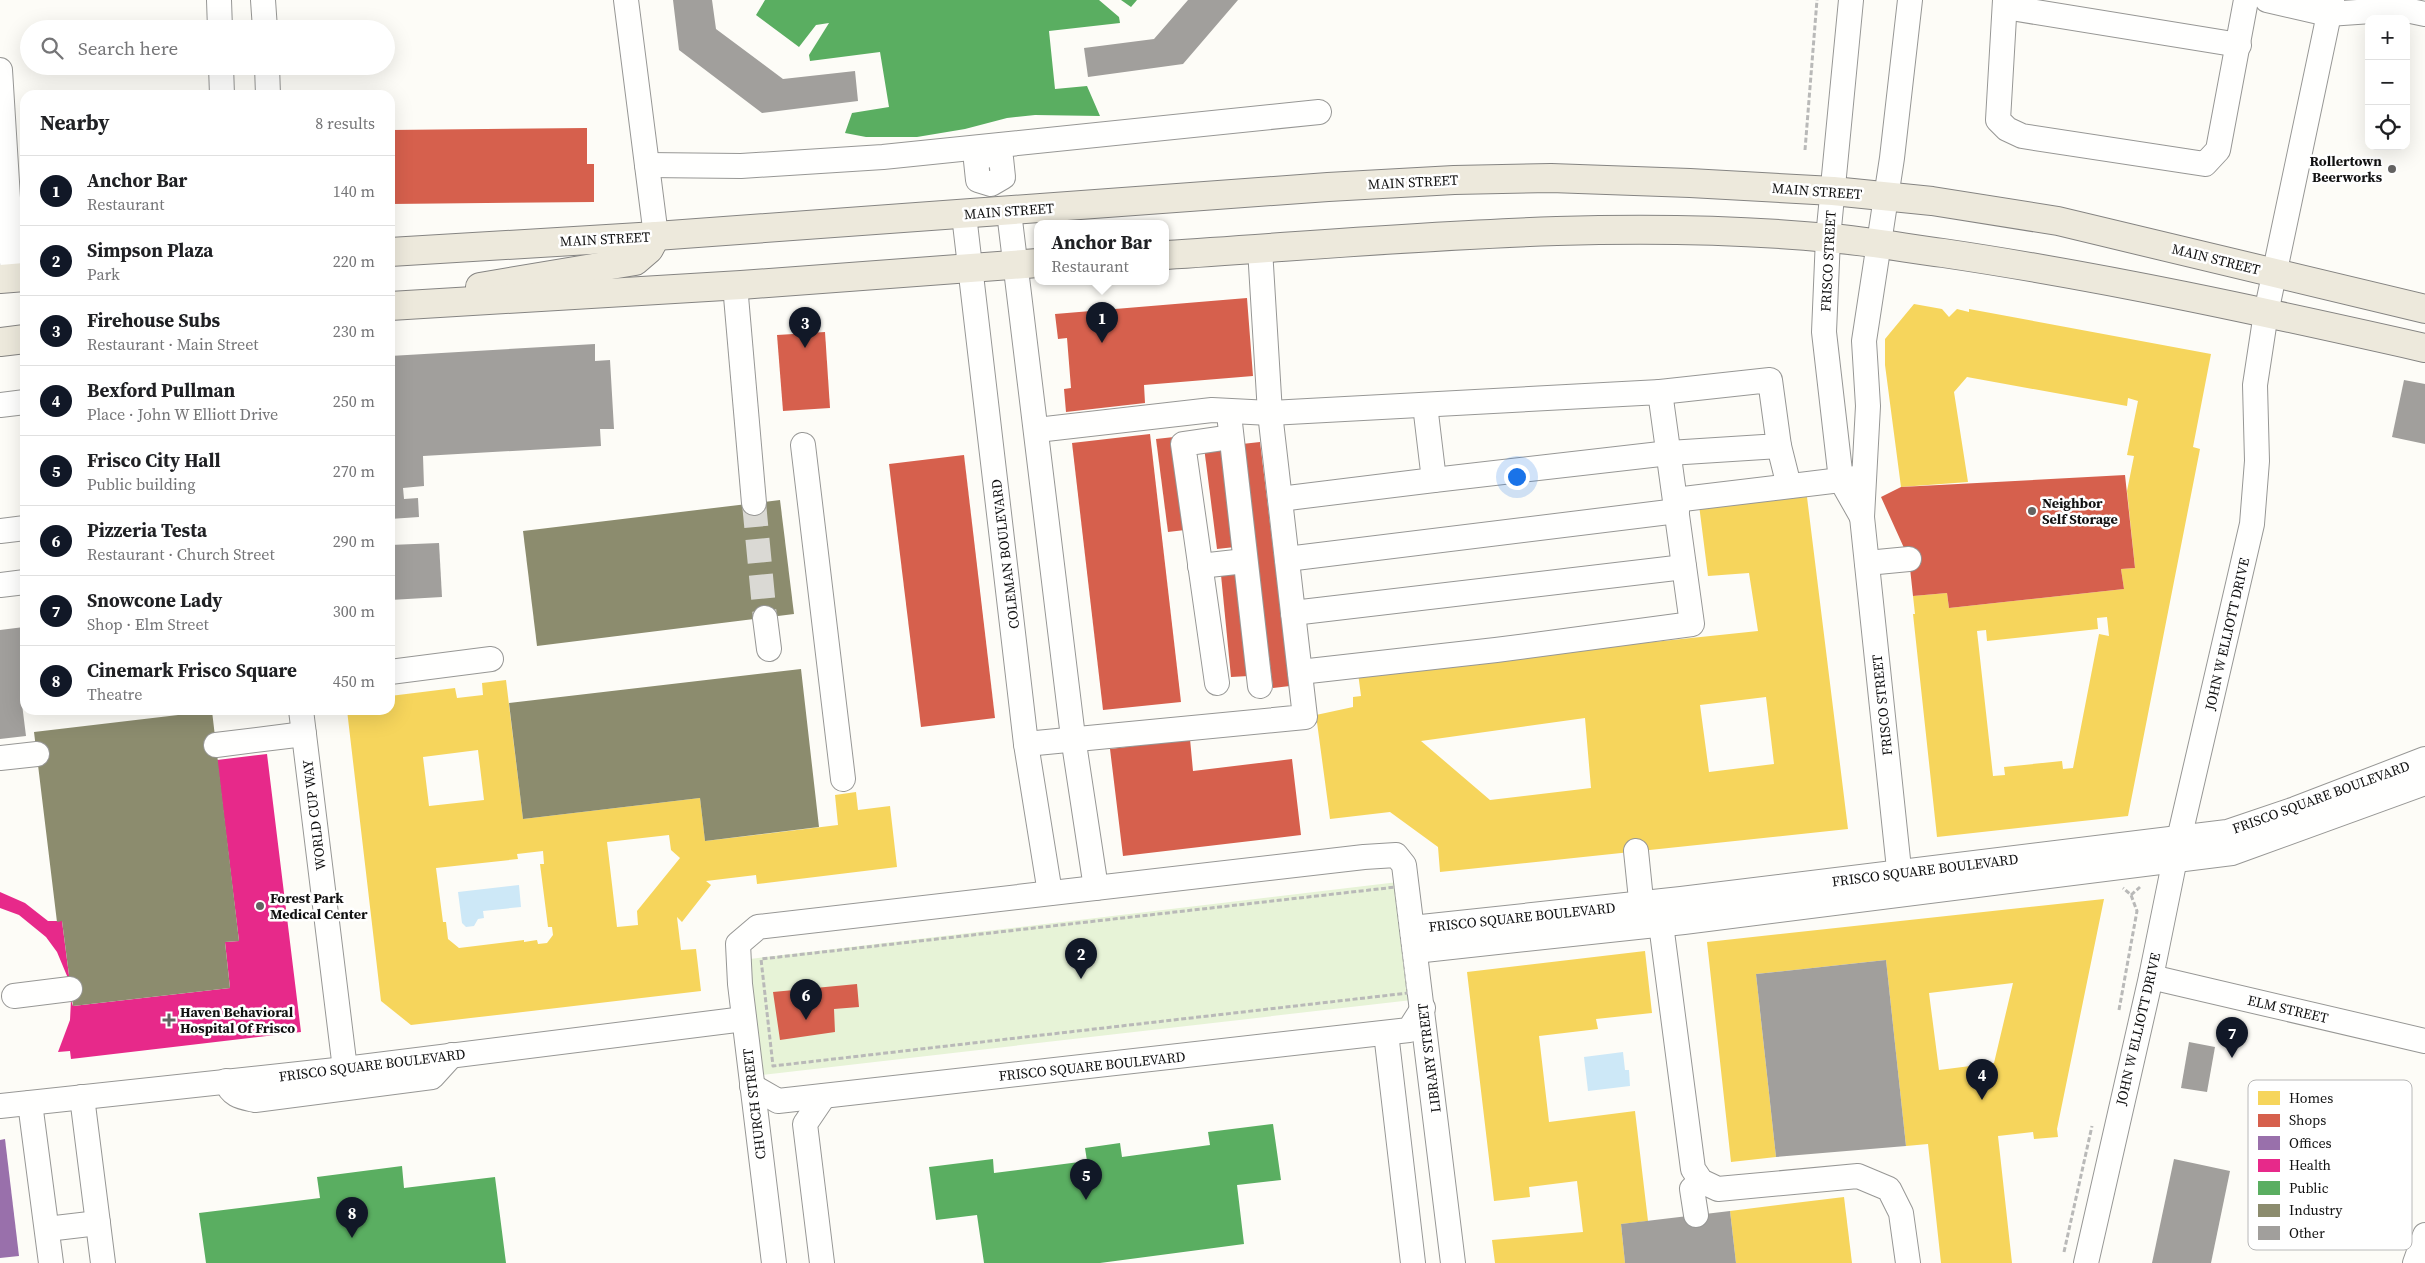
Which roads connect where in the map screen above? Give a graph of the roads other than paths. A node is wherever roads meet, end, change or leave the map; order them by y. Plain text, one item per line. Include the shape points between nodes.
1 (219, 0) edge
2 (263, 0) edge
3 (626, 0) edge
4 (1851, 0) edge
5 (1910, 0) edge
6 (2246, 0) edge
7 (2266, 0) edge
8 (2005, 4) edge
9 (2330, 7) edge
10 (2425, 14) edge
11 (220, 20) edge
12 (264, 20) edge
13 (2239, 45) junction
14 (0, 70) edge
15 (221, 75) edge
16 (267, 75) edge
17 (222, 90) edge
18 (268, 90) edge
19 (1319, 112) dead end
20 (10, 129) edge
21 (989, 150) junction
22 (647, 165) junction
23 (1833, 191) junction
24 (1886, 195) junction
25 (1001, 212) junction
26 (964, 215) junction
27 (656, 236) junction
28 (1828, 238) junction
29 (1878, 244) junction
30 (1260, 249) junction
31 (395, 252) edge
32 (1169, 255) edge
33 (1028, 263) edge
34 (971, 267) junction
35 (2274, 273) junction
36 (13, 278) edge
37 (735, 286) junction
38 (426, 304) junction
39 (395, 306) edge
40 (2425, 309) edge
41 (2266, 312) junction
42 (20, 340) edge
43 (0, 342) edge
44 (2425, 348) edge
45 (1660, 392) junction
46 (20, 403) edge
47 (0, 405) edge
48 (1425, 405) junction
49 (1230, 411) junction
50 (1270, 413) junction
51 (1037, 430) junction
52 (1231, 438) junction
53 (803, 445) dead end
54 (1779, 446) junction
55 (1669, 453) junction
56 (1866, 476) junction
57 (1434, 480) junction
58 (1841, 480) junction
59 (1789, 486) junction
60 (1280, 499) junction
61 (754, 503) tunnel mouth
62 (1676, 506) junction
63 (1862, 517) junction
64 (20, 529) edge
65 (0, 531) edge
66 (1287, 559) junction
67 (1909, 559) dead end
68 (1245, 561) junction
69 (1867, 563) junction
70 (1200, 566) junction
71 (1684, 566) junction
72 (20, 583) edge
73 (0, 585) edge
74 (1293, 614) junction
75 (765, 618) tunnel mouth
76 (768, 649) dead end
77 (492, 659) dead end
78 (395, 671) edge
79 (1300, 672) junction
80 (1217, 683) dead end
81 (1260, 686) dead end
82 (302, 715) edge
83 (304, 734) junction
84 (1074, 737) junction
85 (1026, 744) junction
86 (216, 745) dead end
87 (37, 754) dead end
88 (0, 758) edge
89 (2425, 759) edge
90 (843, 779) dead end
91 (2425, 783) edge
92 (2176, 850) junction
93 (1636, 851) dead end
94 (1901, 884) junction
95 (1096, 888) junction
96 (1050, 893) junction
97 (1651, 914) junction
98 (1414, 940) junction
99 (2151, 977) junction
100 (70, 989) dead end
101 (14, 996) dead end
102 (1422, 1008) junction
103 (744, 1019) junction
104 (1386, 1032) junction
105 (2425, 1042) edge
106 (452, 1056) junction
107 (345, 1069) junction
108 (226, 1082) junction
109 (752, 1086) junction
110 (824, 1096) junction
111 (82, 1097) junction
112 (30, 1103) junction
113 (0, 1106) edge
114 (1701, 1181) junction
115 (1696, 1215) dead end
116 (98, 1223) junction
117 (47, 1229) junction
118 (2425, 1235) edge
119 (51, 1263) edge
120 (103, 1263) edge
121 (774, 1263) edge
122 (822, 1263) edge
123 (1413, 1263) edge
124 (1454, 1263) edge
125 (1908, 1263) edge
126 (2086, 1263) edge
127 (2415, 1263) edge

1 - 11 street
2 - 12 street
3 - 22 street
4 - 23 street, FRISCO STREET
5 - 24 street, FRISCO STREET
6 - 13 street
7 - 9 street
8 - 13 street
8 - 13 street via 1998,120 2022,136 2205,164 2218,150
9 - 10 street via 2401,9
9 - 35 street, JOHN W ELLIOTT DRIVE
14 - 20 street
15 - 17 street
16 - 18 street
19 - 21 street
20 - 36 street
21 - 22 street via 741,166
21 - 25 street via 1001,158 1003,177 991,184
22 - 27 street
23 - 24 main road, MAIN STREET
23 - 25 main road, MAIN STREET via 1561,178 1454,180
23 - 28 street, FRISCO STREET
24 - 29 street, FRISCO STREET
24 - 35 main road, MAIN STREET via 2058,221
25 - 26 main road, MAIN STREET
25 - 33 street
26 - 27 main road, MAIN STREET
26 - 34 street, COLEMAN BOULEVARD
27 - 31 main road, MAIN STREET
27 - 38 main road via 649,249 635,261 461,291
28 - 29 main road
28 - 30 main road via 1716,231 1585,229
28 - 58 street, FRISCO STREET via 1824,332
29 - 41 main road via 2050,269
29 - 56 street, FRISCO STREET via 1864,341 1868,406
30 - 32 main road
30 - 50 street
33 - 34 main road
33 - 51 street
34 - 37 main road
34 - 85 street, COLEMAN BOULEVARD
35 - 40 main road, MAIN STREET
35 - 41 street, JOHN W ELLIOTT DRIVE
37 - 38 main road
37 - 61 street
38 - 39 main road
41 - 44 main road
41 - 92 street, JOHN W ELLIOTT DRIVE via 2255,385 2257,462 2252,524
42 - 43 main road
45 - 48 street
45 - 54 street via 1770,380
45 - 55 street
46 - 47 street
48 - 50 street
48 - 57 street
49 - 50 street
49 - 51 street via 1212,410
49 - 52 street
50 - 60 street
51 - 84 street
52 - 68 street
52 - 70 street via 1183,444
53 - 90 street
54 - 55 street
54 - 59 street
55 - 57 street
55 - 62 street
56 - 58 street
56 - 63 street, FRISCO STREET
57 - 60 street
58 - 59 street
58 - 63 street, FRISCO STREET
59 - 62 street
60 - 66 street
62 - 66 street
62 - 71 street
63 - 69 street, FRISCO STREET
64 - 65 street
66 - 74 street
67 - 69 street
68 - 70 street
68 - 81 street
69 - 94 street, FRISCO STREET
70 - 80 street
71 - 74 street
71 - 79 street via 1692,624
72 - 73 street
74 - 79 street
75 - 76 street
77 - 78 street
79 - 84 street via 1305,717
82 - 83 street, WORLD CUP WAY
83 - 86 street
83 - 107 street, WORLD CUP WAY
84 - 85 street
84 - 95 street
85 - 96 street, COLEMAN BOULEVARD
87 - 88 street
89 - 92 street, FRISCO SQUARE BOULEVARD via 2296,809
91 - 92 street, FRISCO SQUARE BOULEVARD via 2232,854
92 - 94 street, FRISCO SQUARE BOULEVARD
92 - 99 street, JOHN W ELLIOTT DRIVE
93 - 97 street
94 - 97 street, FRISCO SQUARE BOULEVARD
95 - 96 street
95 - 98 street, LIBRARY STREET via 1364,856 1396,855 1404,865
96 - 103 street, CHURCH STREET via 758,927 738,944
97 - 98 street, FRISCO SQUARE BOULEVARD
97 - 114 street via 1693,1170
98 - 102 street, LIBRARY STREET
99 - 105 street, ELM STREET
99 - 126 street, JOHN W ELLIOTT DRIVE
100 - 101 street
102 - 104 street, FRISCO SQUARE BOULEVARD via 1409,1030
102 - 124 street, LIBRARY STREET
103 - 106 street, FRISCO SQUARE BOULEVARD
103 - 109 street, CHURCH STREET
104 - 110 street, FRISCO SQUARE BOULEVARD
104 - 123 street
106 - 107 street, FRISCO SQUARE BOULEVARD
106 - 108 street via 432,1077 255,1100 238,1097 229,1090
107 - 108 street, FRISCO SQUARE BOULEVARD
108 - 111 street, FRISCO SQUARE BOULEVARD
109 - 110 street, FRISCO SQUARE BOULEVARD via 778,1101
109 - 121 street, CHURCH STREET
110 - 122 street via 804,1124
111 - 112 street, FRISCO SQUARE BOULEVARD
111 - 116 street
112 - 113 street, FRISCO SQUARE BOULEVARD
112 - 117 street
114 - 115 street via 1692,1189
114 - 125 street via 1718,1189 1858,1176 1889,1189 1902,1213
116 - 117 street
116 - 120 street
117 - 119 street
118 - 127 street

